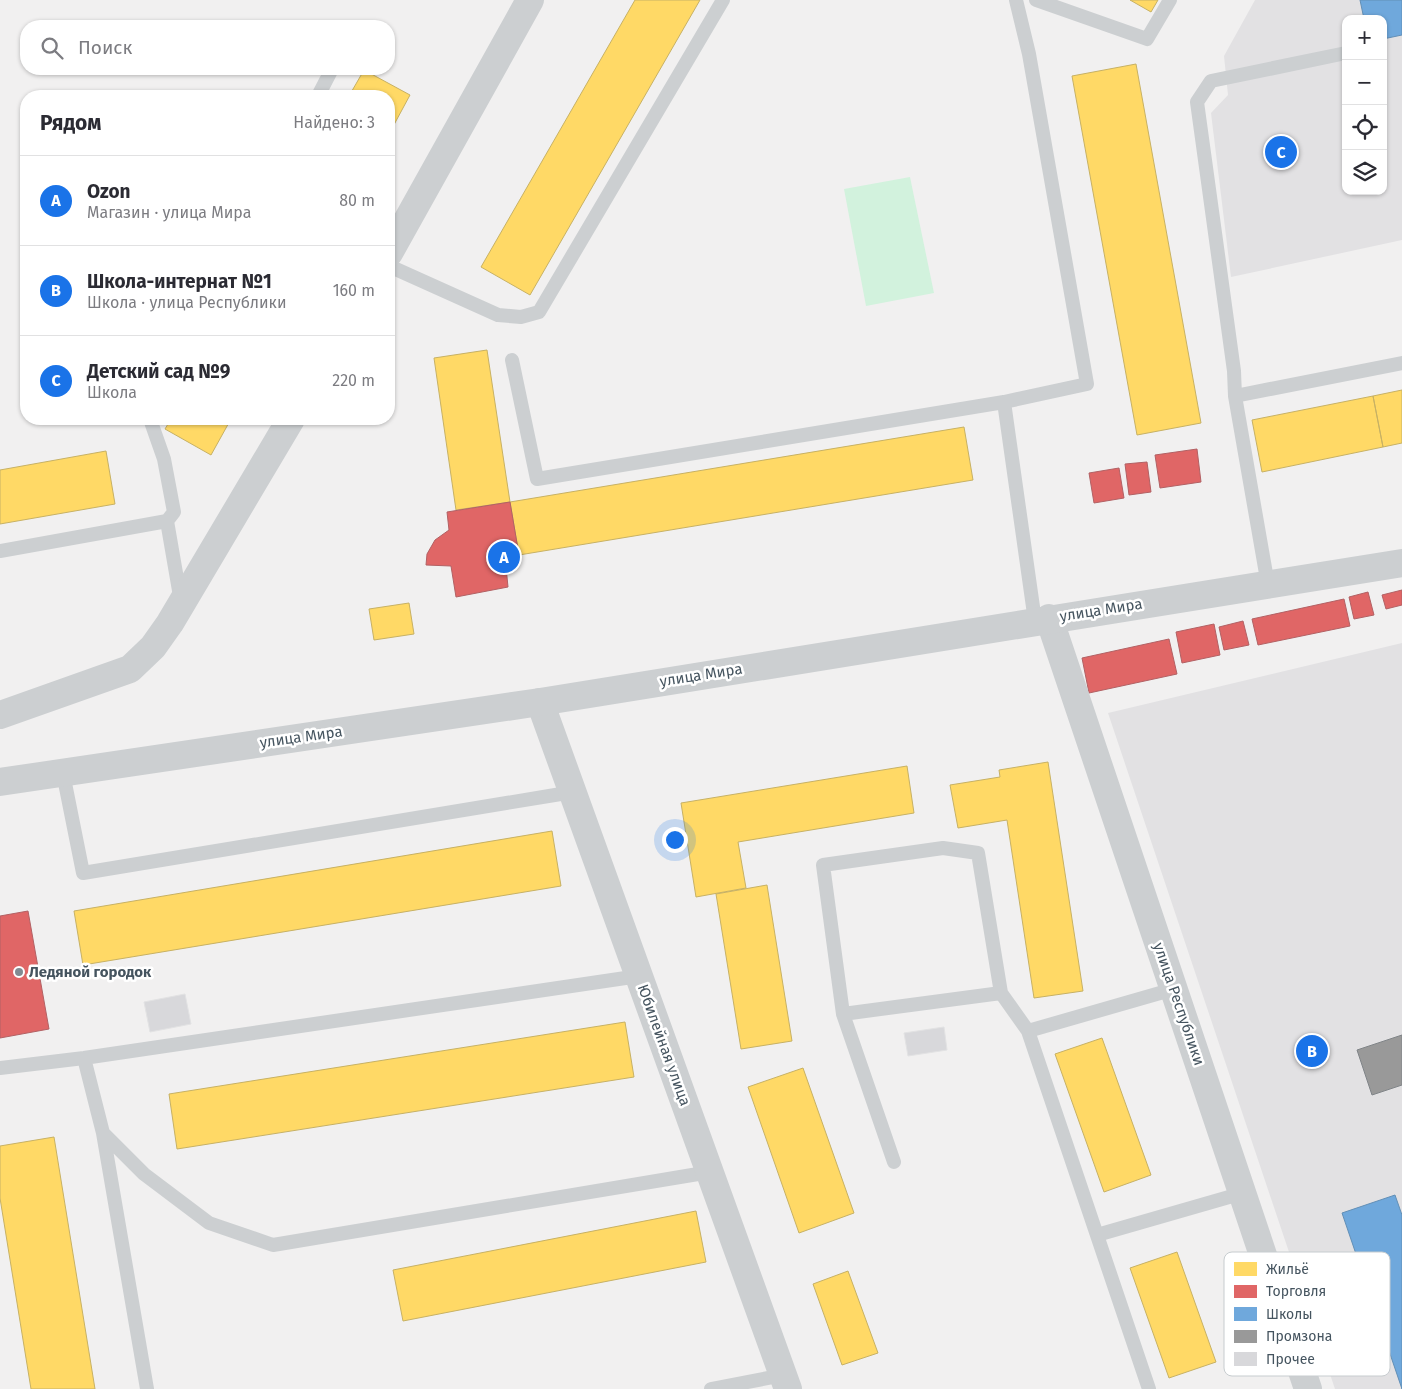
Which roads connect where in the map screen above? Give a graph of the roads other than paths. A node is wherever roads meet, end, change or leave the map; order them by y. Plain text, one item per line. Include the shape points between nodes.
1 (530, 0) edge
2 (723, 0) edge
3 (1016, 0) edge
4 (1036, 0) edge
5 (1170, 0) edge
6 (1342, 54) edge
7 (329, 75) edge
8 (321, 90) edge
9 (395, 242) edge
10 (395, 269) edge
11 (512, 360) dead end
12 (1402, 363) edge
13 (1235, 396) junction
14 (1004, 402) junction
15 (152, 425) edge
16 (287, 425) edge
17 (166, 521) junction
18 (0, 551) edge
19 (1402, 563) edge
20 (1268, 584) junction
21 (181, 605) junction
22 (1042, 619) junction
23 (540, 702) junction
24 (0, 715) edge
25 (63, 773) junction
26 (0, 782) edge
27 (573, 792) junction
28 (639, 976) junction
29 (1174, 989) junction
30 (1001, 993) junction
31 (843, 1014) junction
32 (1028, 1030) junction
33 (84, 1058) junction
34 (0, 1068) edge
35 (103, 1134) junction
36 (894, 1162) dead end
37 (710, 1172) junction
38 (1243, 1194) junction
39 (1097, 1235) junction
40 (1262, 1252) edge
41 (1304, 1376) edge
42 (786, 1382) edge
43 (147, 1389) edge
44 (711, 1389) edge
45 (1149, 1389) edge
46 (1308, 1389) edge

1 - 9 street
2 - 10 lane via 539,312 521,317 498,315
3 - 14 lane via 1029,54 1087,384
4 - 5 lane via 1147,39
6 - 13 lane via 1211,81 1197,102
7 - 8 lane
11 - 14 lane via 537,479
12 - 13 lane
13 - 20 lane
14 - 22 lane
15 - 17 lane via 164,459 174,512
16 - 21 street
17 - 18 lane
17 - 21 lane
19 - 20 street, улица Мира
20 - 22 street, улица Мира
21 - 24 street via 153,647 130,668
22 - 23 street, улица Мира
22 - 29 street, улица Республики
23 - 25 street, улица Мира
23 - 27 street, Юбилейная улица
25 - 26 street, улица Мира
25 - 27 lane via 83,873
27 - 28 street, Юбилейная улица
28 - 33 lane
28 - 37 street, Юбилейная улица
29 - 32 lane
29 - 38 street, улица Республики
30 - 31 lane
30 - 31 lane via 978,853 943,848 823,865
30 - 32 lane
31 - 36 lane
32 - 39 lane
33 - 34 lane
33 - 35 lane
35 - 37 lane via 144,1174 209,1223 274,1245
35 - 43 lane
37 - 42 street, Юбилейная улица
38 - 39 lane
38 - 40 street, улица Республики
39 - 45 lane
41 - 46 street, улица Республики
42 - 44 lane

